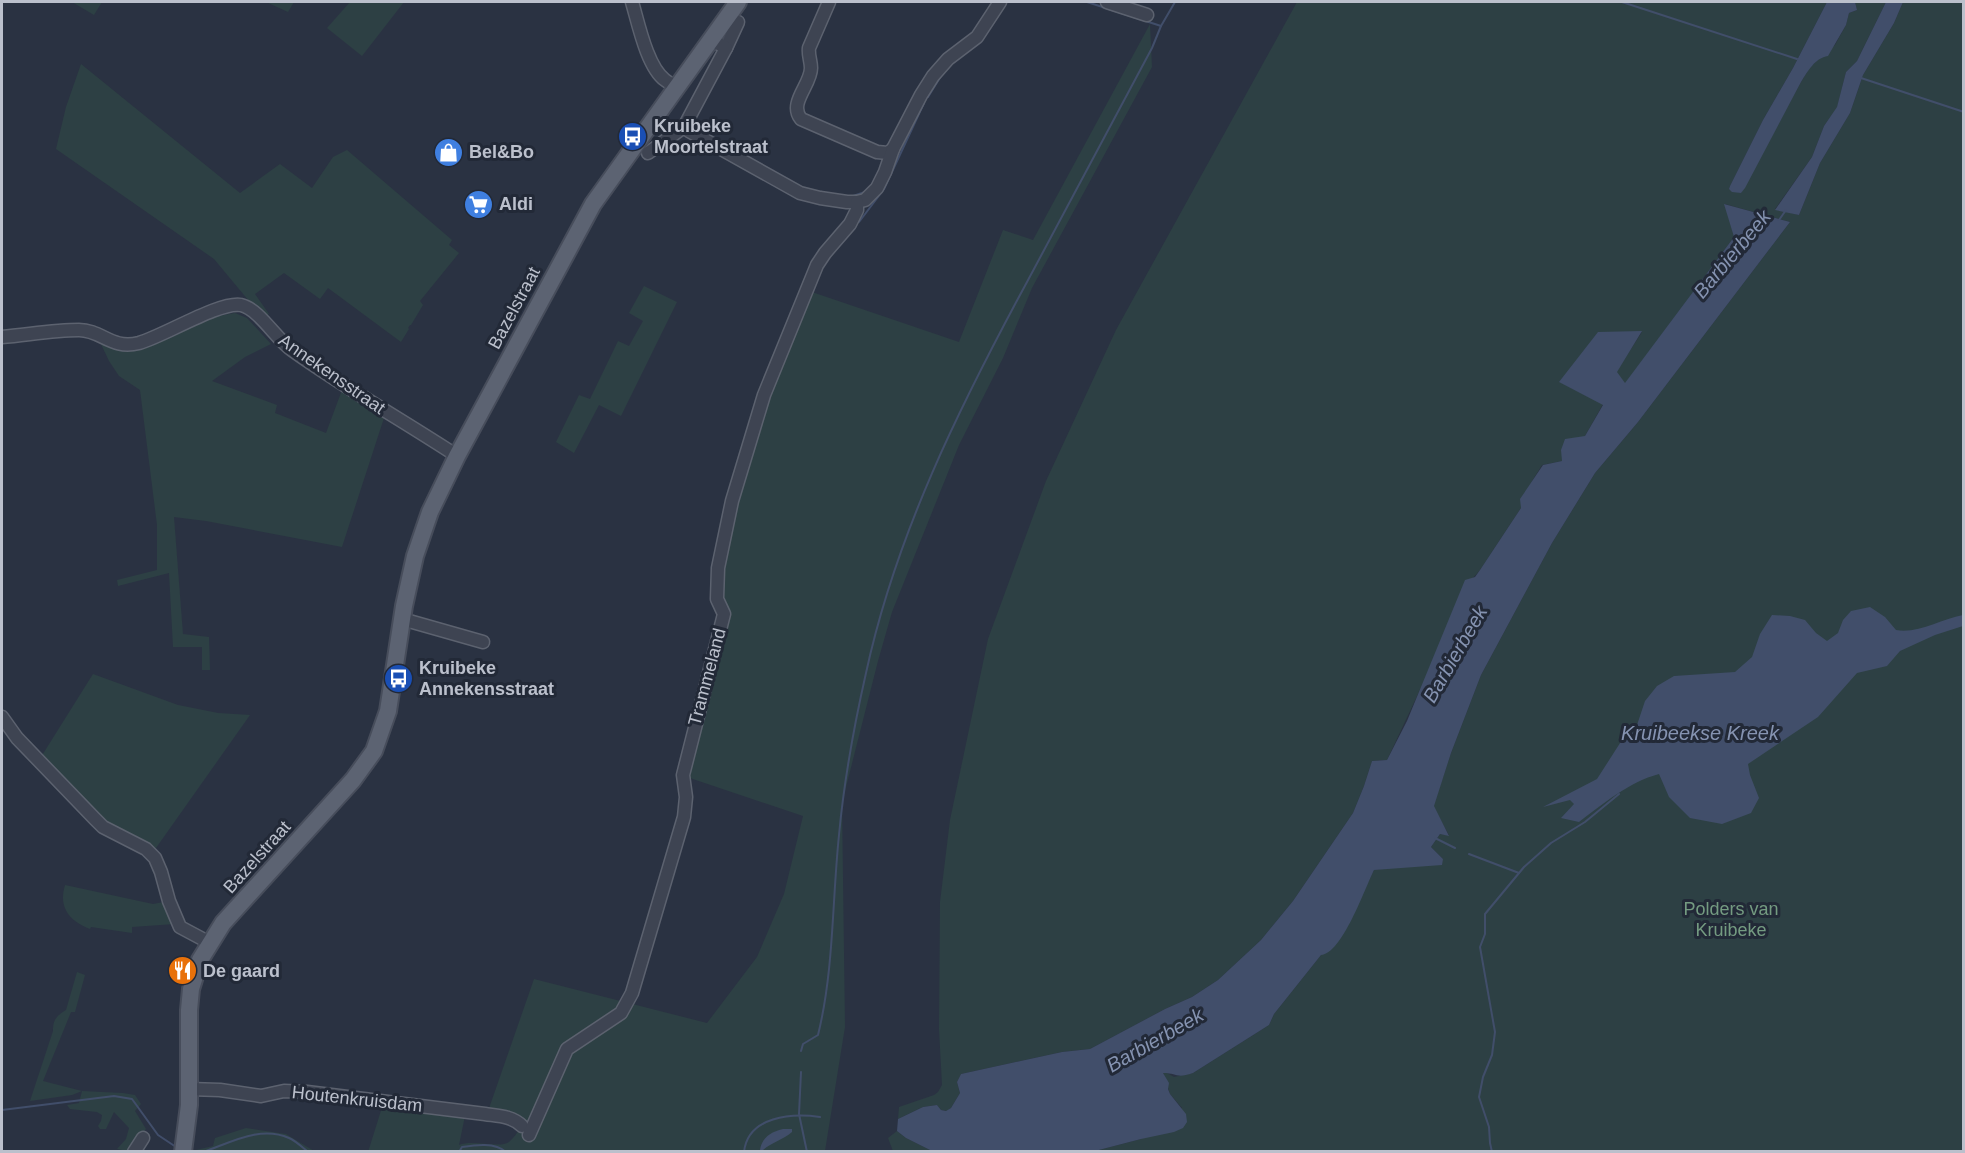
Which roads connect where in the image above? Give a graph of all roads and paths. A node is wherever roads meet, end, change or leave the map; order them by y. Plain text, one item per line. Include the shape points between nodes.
1 (632, 2) edge
2 (738, 2) edge
3 (830, 2) edge
4 (1000, 2) edge
5 (1107, 2) edge
6 (1147, 15) dead end
7 (738, 22) dead end
8 (719, 44) junction
9 (677, 87) junction
10 (684, 127) junction
11 (893, 149) junction
12 (648, 153) dead end
13 (857, 202) junction
14 (2, 337) edge
15 (457, 456) junction
16 (402, 619) junction
17 (483, 642) dead end
18 (2, 717) edge
19 (210, 943) junction
20 (189, 1089) junction
21 (526, 1131) joint
22 (143, 1138) dead end
23 (184, 1144) edge
24 (134, 1152) edge

1 - 9 street via 650,58 663,78
2 - 8 main road, Bazelstraat
3 - 11 street via 809,48 811,70 797,115 877,152 888,153
4 - 11 street via 976,37 933,76
5 - 6 street
7 - 8 street, Bazelstraat
8 - 9 main road, Bazelstraat
8 - 10 street, Bazelstraat
9 - 15 main road, Bazelstraat via 593,204
10 - 12 street, Bazelstraat
10 - 13 street via 800,193
11 - 13 street via 877,188
13 - 21 street, Trammeland via 854,218 825,253 811,279 764,395 732,501 718,568 717,599 724,615 682,775 684,817 632,993 621,1013 567,1049
14 - 15 street, Annekensstraat via 81,330 124,345 141,342 224,307 240,305 249,308 290,349
15 - 16 main road, Bazelstraat via 430,512 415,556
16 - 17 street
16 - 19 main road, Bazelstraat via 388,711 374,751
18 - 19 street via 17,738 95,819 155,858 180,927
19 - 20 main road, Bazelstraat via 191,989
20 - 21 street, Houtenkruisdam via 261,1096 307,1092 485,1114 517,1121
20 - 23 main road, Bazelstraat
22 - 24 street

